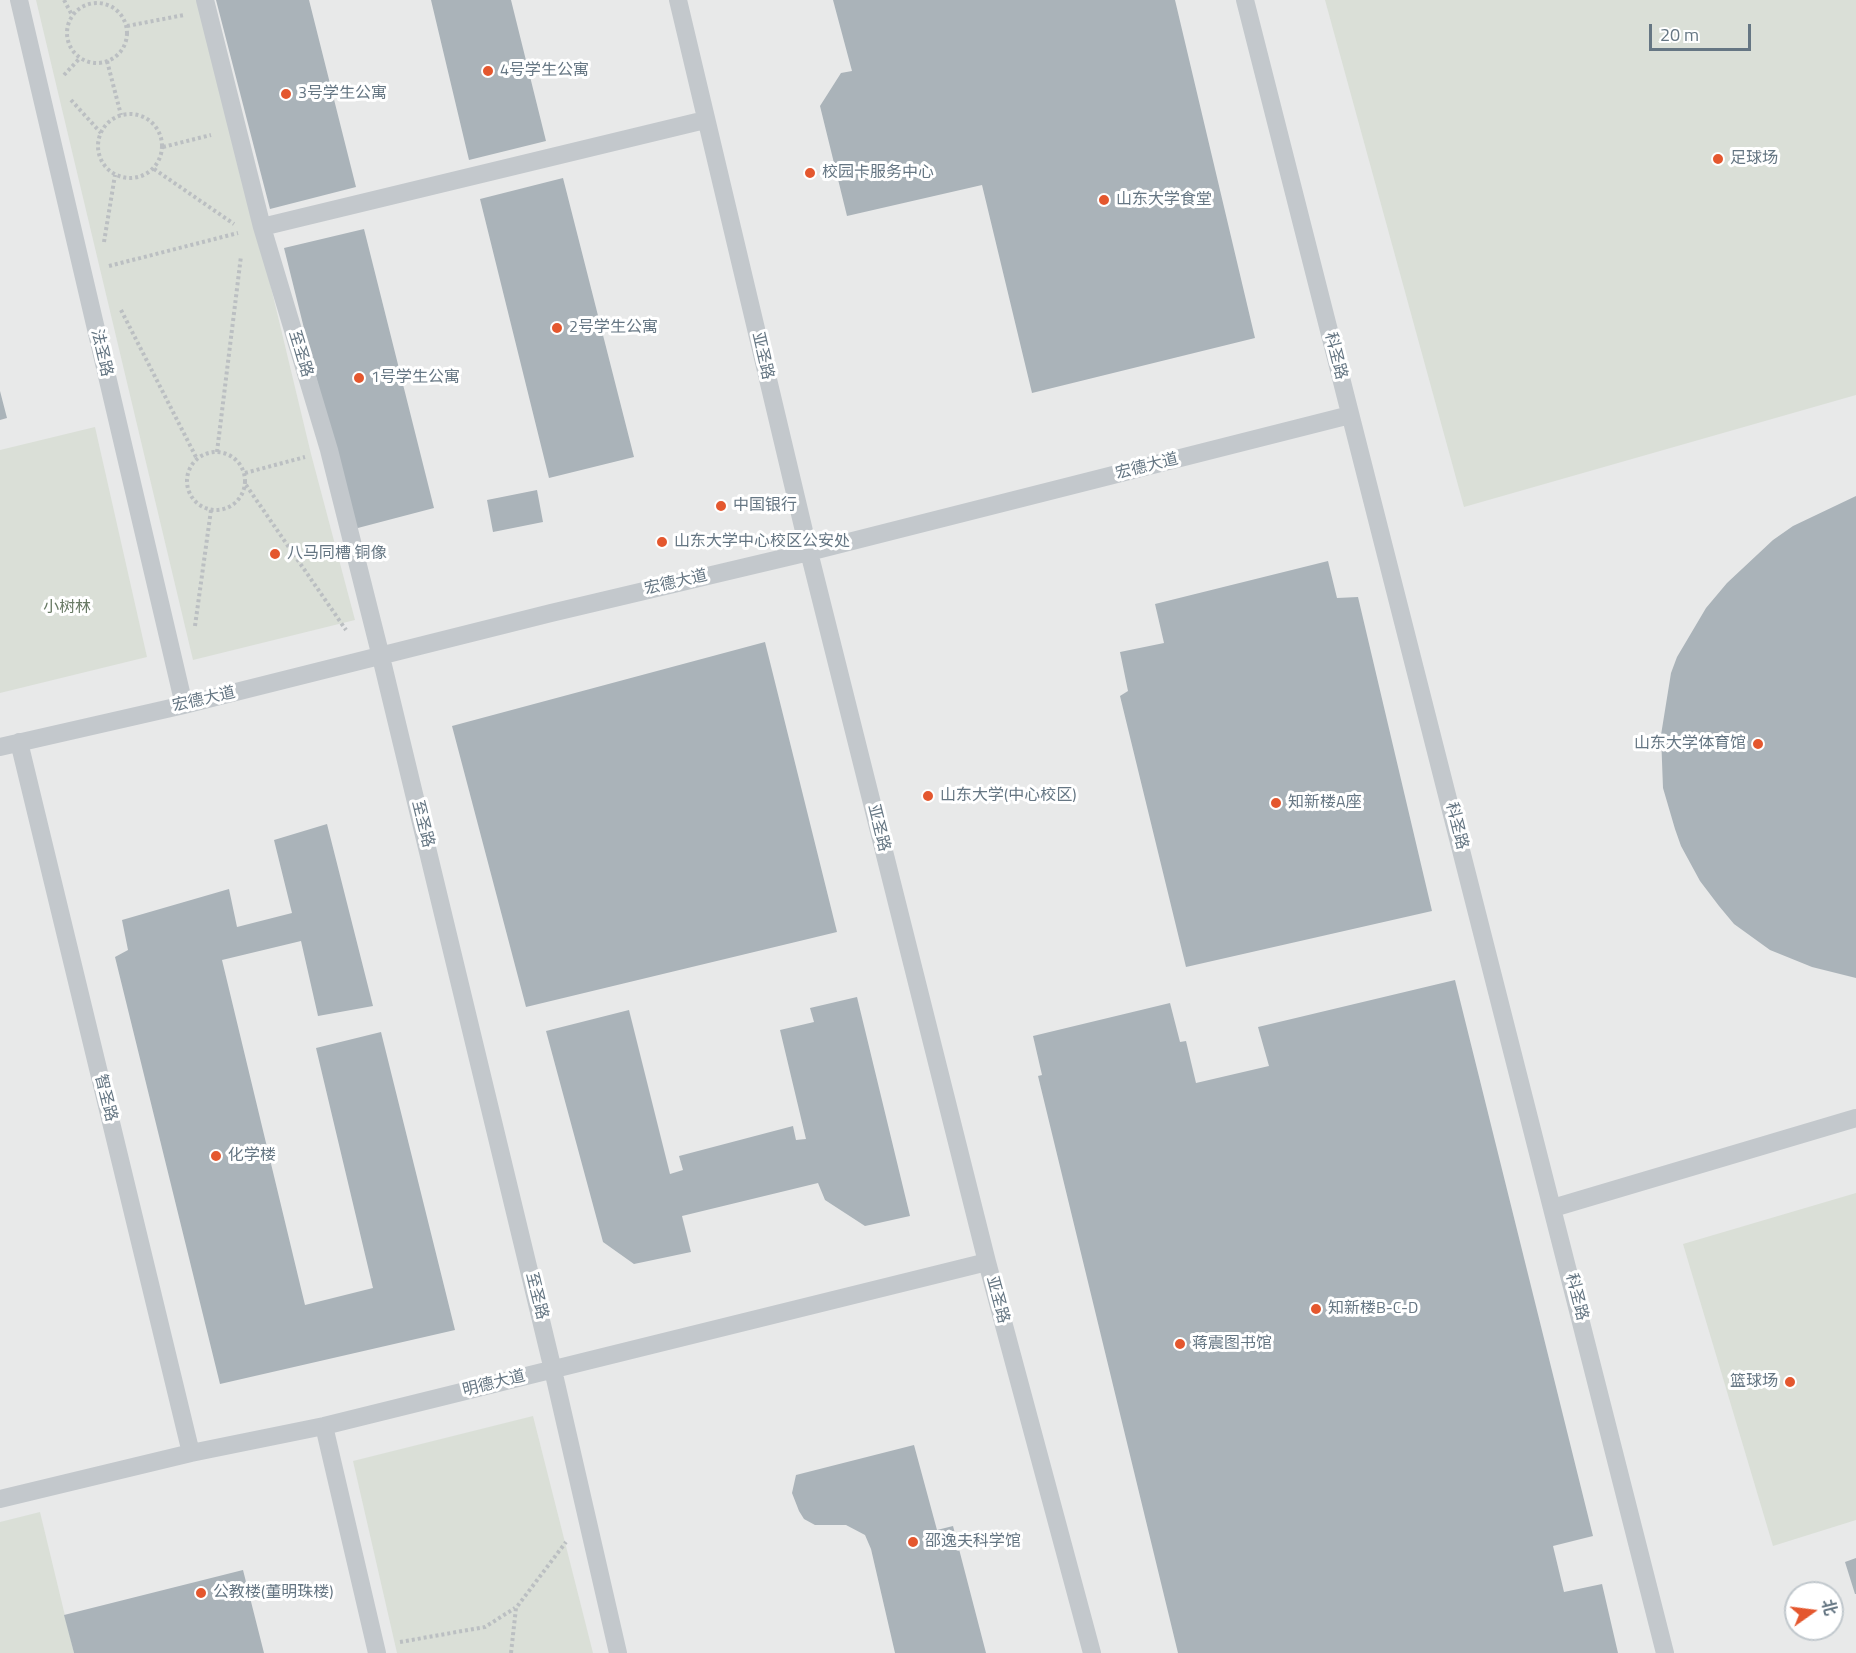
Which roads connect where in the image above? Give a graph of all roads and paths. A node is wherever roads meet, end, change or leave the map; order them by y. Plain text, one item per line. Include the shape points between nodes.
1 (19, 0) edge
2 (64, 0) edge
3 (678, 0) edge
4 (1245, 0) edge
5 (107, 2) edge
6 (207, 5) edge
7 (72, 15) junction
8 (127, 26) junction
9 (80, 58) junction
10 (107, 61) junction
11 (61, 78) dead end
12 (69, 99) dead end
13 (121, 115) junction
14 (705, 120) junction
15 (238, 129) junction
16 (101, 133) junction
17 (163, 147) junction
18 (154, 169) junction
19 (115, 175) junction
20 (253, 229) junction
21 (100, 268) junction
22 (82, 273) junction
23 (116, 300) dead end
24 (1350, 415) junction
25 (329, 450) junction
26 (217, 452) junction
27 (197, 459) junction
28 (244, 472) junction
29 (246, 485) junction
30 (210, 510) junction
31 (809, 552) junction
32 (193, 636) dead end
33 (374, 659) junction
34 (184, 705) junction
35 (19, 742) junction
36 (0, 747) edge
37 (1856, 1118) edge
38 (1553, 1208) junction
39 (987, 1262) junction
40 (553, 1370) junction
41 (324, 1426) junction
42 (191, 1454) junction
43 (0, 1499) edge
44 (586, 1515) junction
45 (516, 1608) junction
46 (376, 1650) edge
47 (511, 1653) edge
48 (618, 1653) edge
49 (1092, 1653) edge
50 (1665, 1653) edge

1 - 22 lane, 法圣路
2 - 7 path
3 - 14 lane, 亚圣路
4 - 24 lane, 科圣路
5 - 7 path via 87,4
5 - 8 path via 120,12
6 - 8 path
6 - 15 lane, 至圣路
7 - 9 path via 68,38
8 - 10 path via 127,40 119,53
9 - 10 path via 93,63
9 - 11 path
10 - 13 path
12 - 16 path
13 - 16 path
13 - 17 path via 145,117 161,135
14 - 20 lane
14 - 31 lane, 亚圣路
15 - 17 path
15 - 20 lane, 至圣路
16 - 19 path via 98,142 102,162
17 - 18 path
18 - 19 path via 136,178
18 - 20 path
19 - 21 path
20 - 21 path
20 - 25 lane, 至圣路
20 - 26 path
21 - 22 path
22 - 34 lane, 法圣路
23 - 27 path
24 - 31 lane, 宏德大道
24 - 38 lane, 科圣路
25 - 28 path
25 - 33 lane, 至圣路
26 - 27 path
26 - 28 path via 234,458
27 - 30 path via 189,470 190,495
28 - 29 path
29 - 30 path via 240,500 226,509
29 - 33 path
30 - 32 path
31 - 33 lane, 宏德大道
31 - 39 lane, 亚圣路
33 - 34 lane, 宏德大道
33 - 40 lane, 至圣路
34 - 35 lane, 宏德大道
35 - 36 lane, 宏德大道
35 - 42 lane, 智圣路
37 - 38 lane
38 - 50 lane, 科圣路
39 - 40 lane, 明德大道
39 - 49 lane, 亚圣路
40 - 41 lane, 明德大道
40 - 44 lane, 至圣路
41 - 42 lane, 明德大道
41 - 46 lane
42 - 43 lane, 明德大道
44 - 45 path
44 - 48 lane, 至圣路
45 - 46 path via 485,1627
45 - 47 path

